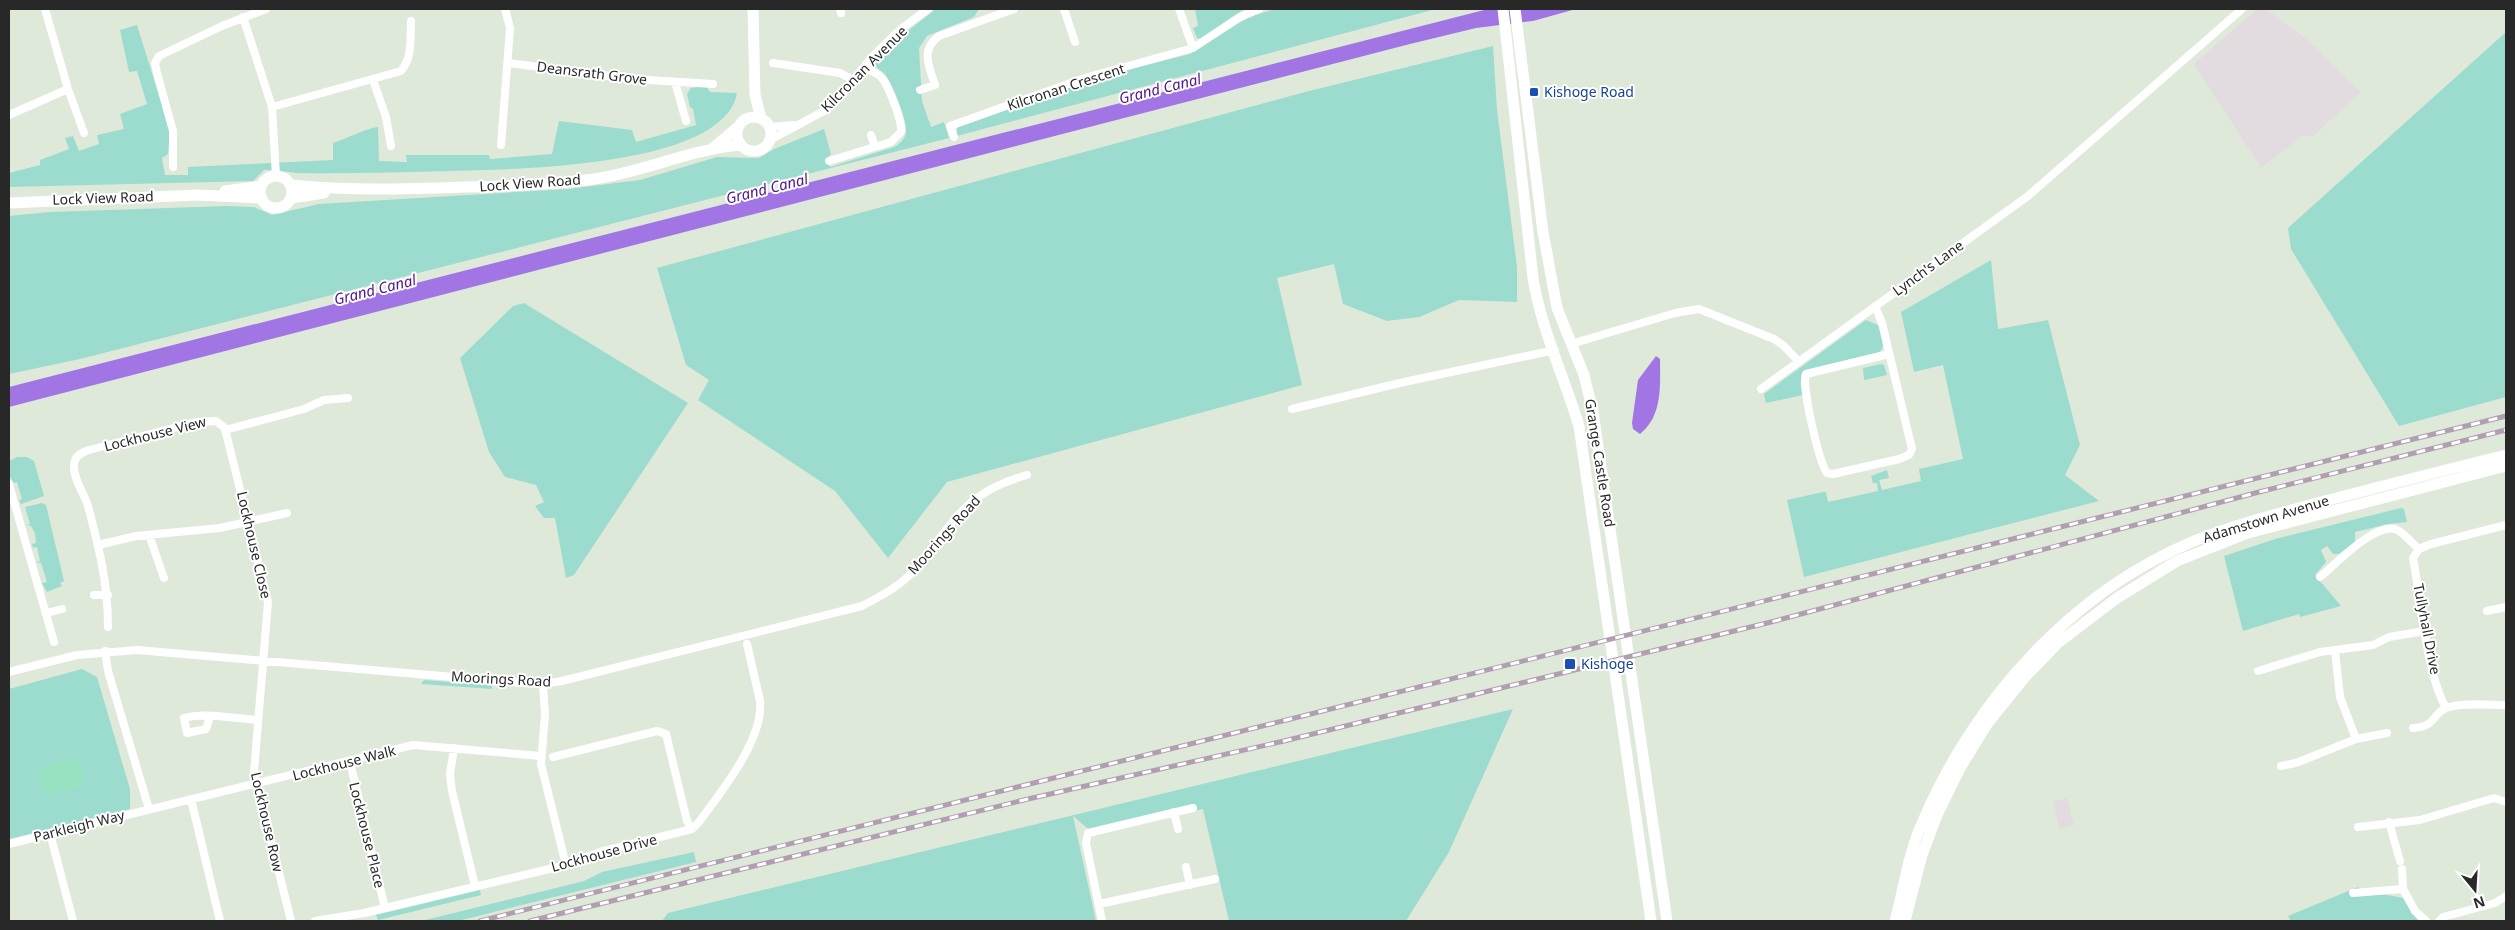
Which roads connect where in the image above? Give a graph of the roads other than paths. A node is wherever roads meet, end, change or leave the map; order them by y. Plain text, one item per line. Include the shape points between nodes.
1 (45, 9) edge
2 (266, 9) edge
3 (505, 9) edge
4 (753, 9) edge
5 (928, 9) edge
6 (1014, 9) edge
7 (1064, 9) edge
8 (1179, 9) edge
9 (1259, 9) edge
10 (1502, 9) edge
11 (1515, 9) edge
12 (2242, 9) edge
13 (992, 12) edge
14 (243, 17) junction
15 (411, 21) dead end
16 (1075, 42) dead end
17 (1193, 48) junction
18 (508, 63) junction
19 (772, 63) dead end
20 (864, 67) junction
21 (374, 80) junction
22 (853, 80) junction
23 (676, 82) junction
24 (713, 84) dead end
25 (68, 89) junction
26 (920, 90) dead end
27 (755, 95) junction
28 (272, 107) junction
29 (9, 114) edge
30 (747, 118) junction
31 (761, 118) junction
32 (686, 121) dead end
33 (798, 124) junction
34 (738, 127) junction
35 (770, 127) junction
36 (84, 133) dead end
37 (871, 135) dead end
38 (954, 137) dead end
39 (770, 140) junction
40 (501, 145) dead end
41 (741, 145) junction
42 (391, 146) dead end
43 (875, 147) junction
44 (713, 148) junction
45 (829, 161) dead end
46 (173, 167) dead end
47 (276, 176) junction
48 (262, 186) junction
49 (291, 186) junction
50 (344, 190) junction
51 (198, 195) junction
52 (262, 198) junction
53 (291, 198) junction
54 (9, 203) edge
55 (1875, 306) junction
56 (1571, 344) junction
57 (1555, 350) junction
58 (1889, 354) junction
59 (1799, 362) junction
60 (1761, 389) dead end
61 (348, 398) dead end
62 (1292, 409) dead end
63 (225, 430) junction
64 (2506, 455) edge
65 (2506, 466) edge
66 (1027, 476) dead end
67 (9, 484) edge
68 (287, 513) dead end
69 (248, 521) junction
70 (2506, 525) edge
71 (149, 535) junction
72 (98, 545) junction
73 (2419, 549) junction
74 (2320, 577) dead end
75 (164, 578) dead end
76 (94, 595) dead end
77 (108, 595) junction
78 (2506, 607) edge
79 (62, 609) dead end
80 (2486, 611) dead end
81 (47, 614) junction
82 (108, 627) dead end
83 (2425, 631) junction
84 (54, 642) dead end
85 (747, 644) dead end
86 (2336, 650) junction
87 (105, 651) junction
88 (262, 662) junction
89 (2258, 671) dead end
90 (9, 672) edge
91 (543, 684) junction
92 (2506, 705) edge
93 (2446, 708) junction
94 (210, 716) dead end
95 (258, 720) junction
96 (2414, 728) dead end
97 (2387, 733) dead end
98 (2356, 739) junction
99 (454, 748) junction
100 (541, 756) junction
101 (553, 756) dead end
102 (350, 762) junction
103 (2281, 766) dead end
104 (256, 784) junction
105 (191, 799) junction
106 (2506, 802) edge
107 (1193, 808) dead end
108 (149, 809) junction
109 (1174, 812) junction
110 (2389, 822) junction
111 (2358, 827) dead end
112 (692, 829) junction
113 (1178, 829) dead end
114 (50, 832) junction
115 (9, 844) edge
116 (2400, 860) dead end
117 (566, 865) junction
118 (1186, 867) dead end
119 (2402, 870) dead end
120 (1215, 879) dead end
121 (1190, 884) junction
122 (475, 886) junction
123 (2403, 889) junction
124 (2354, 893) dead end
125 (2506, 896) edge
126 (1099, 904) junction
127 (385, 908) junction
128 (74, 921) edge
129 (220, 921) edge
130 (291, 921) edge
131 (315, 921) edge
132 (1102, 921) edge
133 (1651, 921) edge
134 (1667, 921) edge
135 (1895, 921) edge
136 (1905, 921) edge
137 (2426, 921) edge
138 (2439, 921) edge

1 - 25 street
2 - 14 street
3 - 18 street via 510,28
4 - 27 street
5 - 20 street, Kilcronan Avenue via 900,29
6 - 13 street
7 - 16 street
8 - 17 street
9 - 17 street, Kilcronan Crescent via 1238,18
10 - 57 street, Grange Castle Road via 1533,278 1541,319
11 - 56 street, Grange Castle Road via 1546,249 1557,308
12 - 55 street, Lynch's Lane via 2045,182
13 - 26 street via 931,42 926,57 936,85
14 - 28 street
14 - 46 street via 166,51 155,63 173,131
15 - 21 street via 408,63 401,71
17 - 38 street, Kilcronan Crescent via 1088,77 950,126
18 - 23 street, Deansrath Grove
18 - 40 street
19 - 22 street via 840,73
20 - 22 street, Kilcronan Avenue
20 - 43 street via 883,78 902,127 895,139
21 - 28 street
21 - 42 street
22 - 33 street, Kilcronan Avenue via 824,110
23 - 24 street, Deansrath Grove
23 - 32 street
25 - 29 street
25 - 36 street
27 - 30 street
27 - 31 street
28 - 47 street
30 - 31 street
30 - 34 street
31 - 35 street
33 - 35 street, Kilcronan Avenue
33 - 39 street, Kilcronan Avenue
34 - 41 street
34 - 44 street, Lock View Road
35 - 39 street
37 - 43 street
39 - 41 street via 757,151
41 - 44 street, Lock View Road
43 - 45 street
44 - 50 street, Lock View Road via 655,166 533,185
47 - 48 street, Lock View Road via 267,179
47 - 49 street, Lock View Road via 285,178
48 - 51 street, Lock View Road
48 - 52 street
49 - 50 street, Lock View Road
49 - 53 street
50 - 53 street, Lock View Road
51 - 52 street, Lock View Road
51 - 54 street, Lock View Road
52 - 53 street, Lock View Road via 264,203 274,208 284,206
55 - 58 street
55 - 59 street, Lynch's Lane
56 - 59 street via 1699,309 1774,339
56 - 134 street, Grange Castle Road via 1584,375 1593,412
57 - 62 street
57 - 133 street, Grange Castle Road via 1579,426
58 - 58 street via 1912,449 1909,455 1827,473 1806,393 1806,374
59 - 60 street, Lynch's Lane
61 - 63 street, Lockhouse View via 324,400 304,409
63 - 69 street, Lockhouse Close
63 - 72 street, Lockhouse View via 216,420 196,422 79,454 74,468
64 - 135 street, Adamstown Avenue via 2243,523 2193,541 2105,589 2047,639 1966,738 1917,835
65 - 136 street, Adamstown Avenue via 2248,533 2177,561 2115,599 2058,644 2025,677 1988,724 1960,768 1937,815 1922,856
66 - 91 street, Moorings Road via 992,487 972,500 944,530 915,570 891,591 862,606
67 - 81 street
68 - 69 street
69 - 71 street via 220,528
69 - 88 street, Lockhouse Close via 268,602
70 - 73 street
71 - 72 street
71 - 75 street
72 - 77 street
73 - 74 street via 2395,529 2386,530 2368,536
73 - 83 street, Tullyhall Drive via 2413,558
76 - 77 street
77 - 82 street
78 - 80 street
79 - 81 street
81 - 84 street
83 - 86 street via 2390,637 2373,645
83 - 93 street, Tullyhall Drive via 2441,700
85 - 112 street via 760,701 758,726 739,763
86 - 89 street
86 - 98 street via 2340,697
87 - 88 street, Moorings Road via 137,650
87 - 90 street, Moorings Road
87 - 108 street
88 - 91 street, Moorings Road
88 - 95 street, Lockhouse Row
91 - 100 street via 545,715
92 - 93 street
93 - 96 street via 2426,727
94 - 95 street
95 - 104 street, Lockhouse Row
97 - 98 street
98 - 103 street
99 - 100 street, Lockhouse Walk
99 - 102 street, Lockhouse Walk via 413,745
99 - 122 street via 450,774 452,791
100 - 117 street
101 - 112 street via 657,731 666,734
102 - 104 street, Lockhouse Walk
102 - 127 street, Lockhouse Place
104 - 105 street, Lockhouse Walk
104 - 130 street, Lockhouse Row
105 - 108 street, Lockhouse Walk
105 - 129 street
106 - 110 street via 2494,798 2420,820
107 - 109 street
108 - 114 street, Parkleigh Way
109 - 113 street
109 - 126 street via 1088,832 1086,842
110 - 111 street
110 - 116 street
112 - 117 street, Lockhouse Drive via 600,852
114 - 115 street, Parkleigh Way
114 - 128 street
117 - 122 street, Lockhouse Drive
118 - 121 street
119 - 123 street
120 - 121 street
121 - 126 street
122 - 127 street, Lockhouse Drive
123 - 124 street
123 - 137 street
125 - 138 street
126 - 132 street
127 - 131 street, Lockhouse Drive

